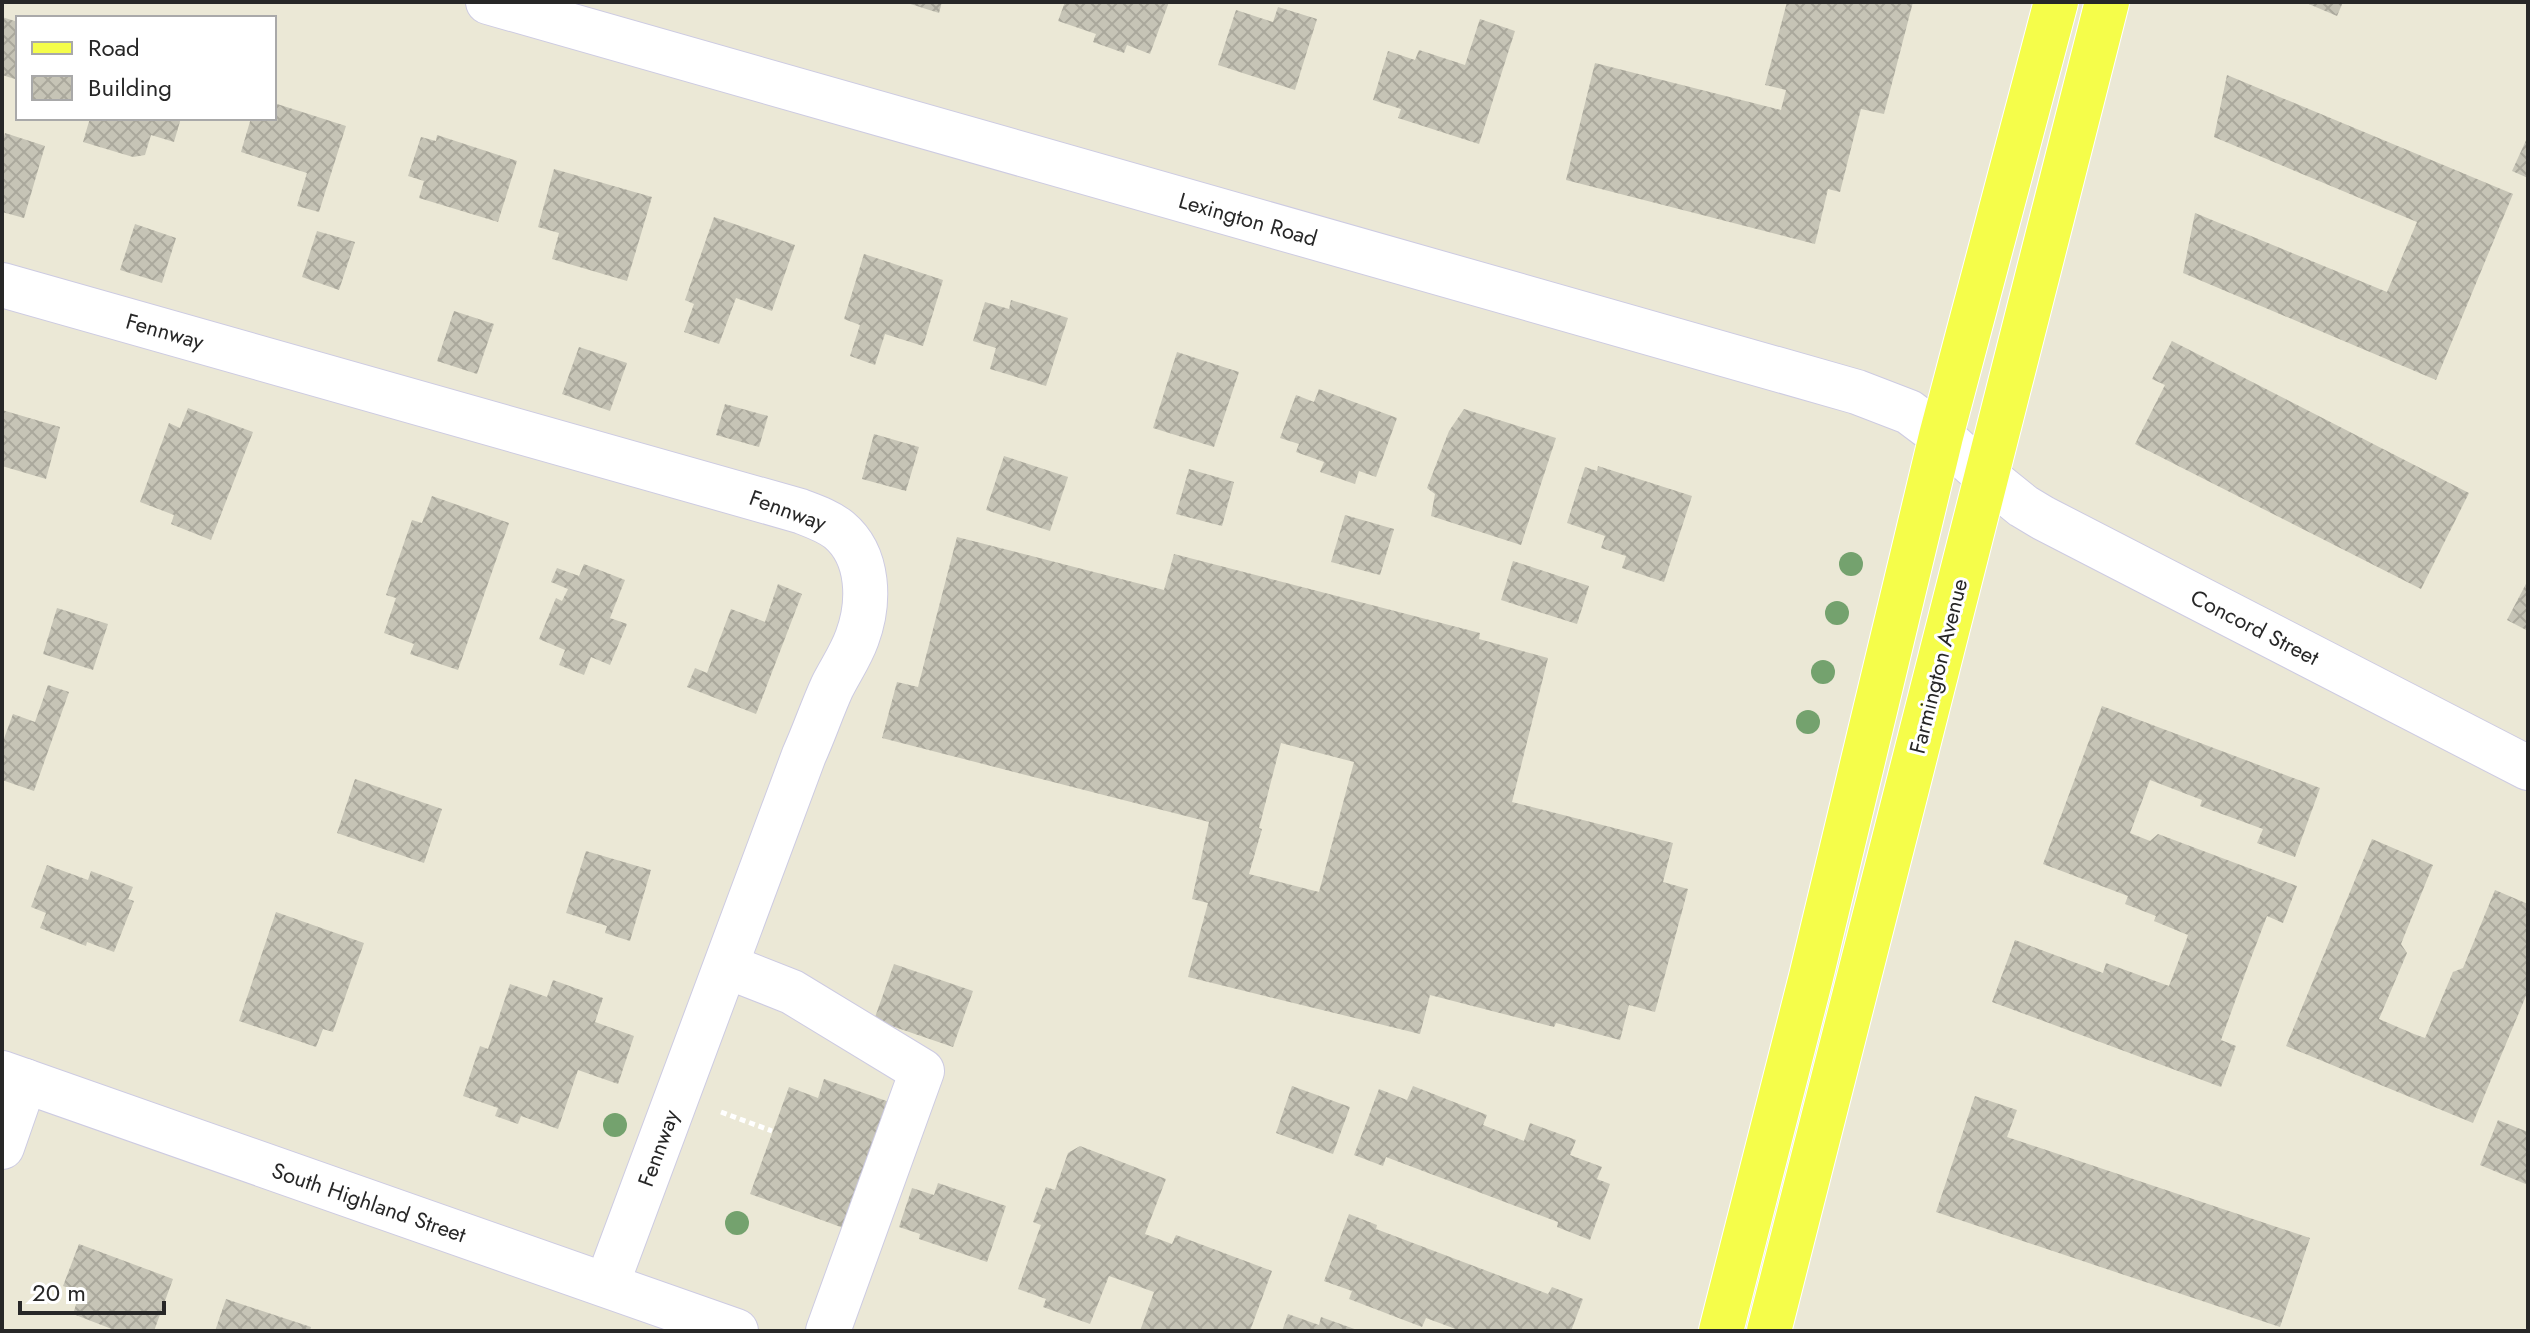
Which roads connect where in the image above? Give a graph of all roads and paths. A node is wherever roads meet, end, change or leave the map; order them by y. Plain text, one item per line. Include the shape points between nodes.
1 (488, 2) edge
2 (2056, 2) edge
3 (2107, 2) edge
4 (2, 285) edge
5 (1941, 436) junction
6 (1987, 477) junction
7 (2528, 768) edge
8 (726, 966) junction
9 (13, 1077) edge
10 (714, 1110) dead end
11 (772, 1131) dead end
12 (2, 1147) edge
13 (607, 1284) junction
14 (736, 1331) edge
15 (828, 1331) edge
16 (1721, 1331) edge
17 (1769, 1331) edge

1 - 5 street, Lexington Road via 1857,392 1909,412
2 - 5 main road
3 - 6 main road, Farmington Avenue
4 - 8 street, Fennway via 800,511 839,530 864,573 862,622 804,755
5 - 6 street, Lexington Road
5 - 16 main road
6 - 7 street, Concord Street via 2043,518
6 - 17 main road, Farmington Avenue
8 - 13 street, Fennway
8 - 15 street via 792,992 922,1071
9 - 12 street
9 - 13 street, South Highland Street
10 - 11 path
13 - 14 street, South Highland Street

